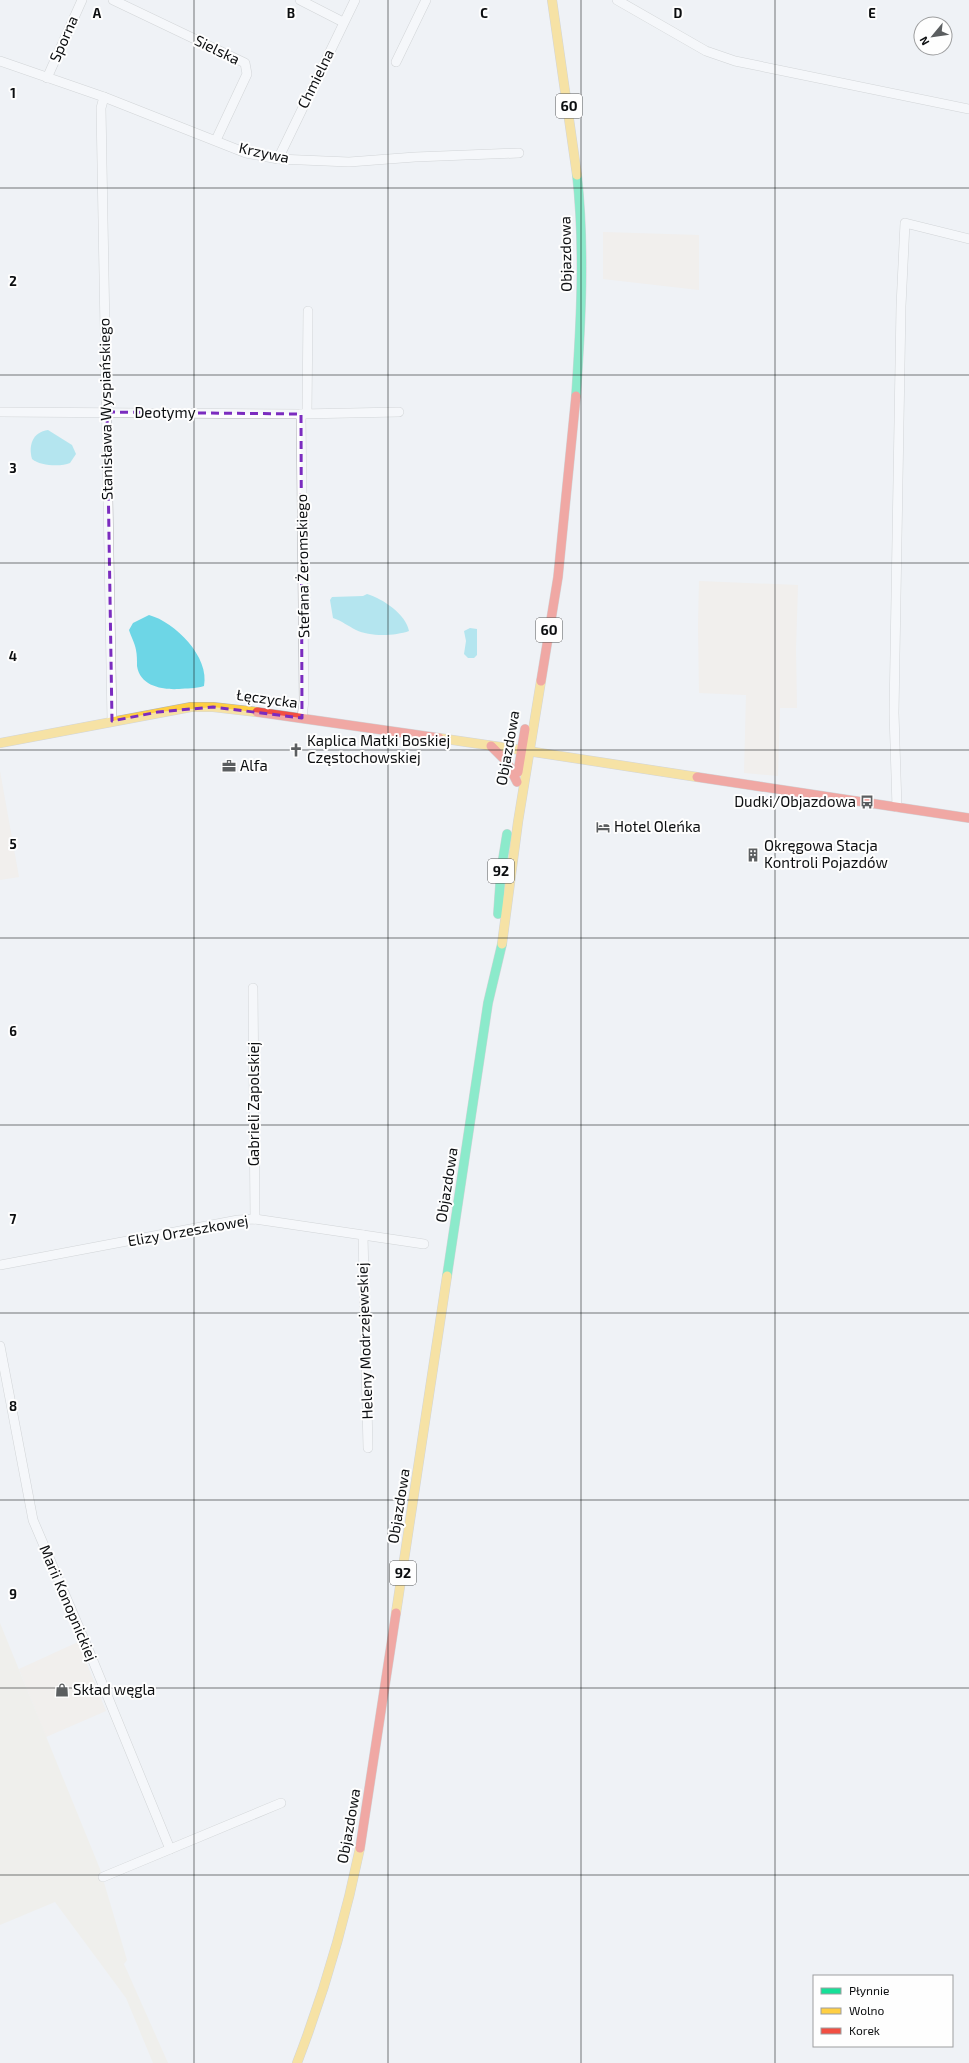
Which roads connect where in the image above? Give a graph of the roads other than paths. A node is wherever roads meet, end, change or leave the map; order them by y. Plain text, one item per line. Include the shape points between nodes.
1 (82, 0) edge
2 (113, 0) edge
3 (300, 0) edge
4 (355, 0) edge
5 (426, 0) edge
6 (552, 0) edge
7 (617, 0) edge
8 (343, 22) junction
9 (0, 61) edge
10 (396, 62) dead end
11 (46, 78) junction
12 (104, 97) junction
13 (969, 109) edge
14 (216, 140) junction
15 (519, 153) dead end
16 (278, 159) junction
17 (969, 239) edge
18 (308, 311) dead end
19 (0, 412) edge
20 (107, 412) junction
21 (399, 412) dead end
22 (304, 414) junction
23 (564, 509) junction
24 (302, 718) junction
25 (112, 721) junction
26 (0, 743) edge
27 (490, 745) junction
28 (521, 750) junction
29 (531, 752) junction
30 (517, 782) junction
31 (897, 807) junction
32 (969, 818) edge
33 (253, 988) dead end
34 (491, 994) junction
35 (255, 1219) junction
36 (362, 1235) junction
37 (424, 1244) dead end
38 (0, 1265) edge
39 (0, 1346) edge
40 (368, 1448) dead end
41 (281, 1803) dead end
42 (170, 1849) junction
43 (104, 1878) dead end
44 (298, 2063) edge

1 - 11 street, Sporna
2 - 14 street, Sielska via 245,63 247,74
3 - 8 street
4 - 8 street, Chmielna
5 - 10 street
6 - 23 main road, Objazdowa / 60 via 573,138 581,254 580,336
7 - 13 street via 706,51 735,61
8 - 16 street, Chmielna
9 - 11 street, Krzywa
11 - 12 street, Krzywa
12 - 14 street, Krzywa
12 - 20 street, Stanisława Wyspiańskiego via 101,108
14 - 16 street, Krzywa via 246,153
15 - 16 street, Krzywa via 349,162
17 - 31 street via 905,223 901,306 895,690
18 - 22 street
19 - 20 street, Deotymy
20 - 22 street, Deotymy
20 - 25 street, Stanisława Wyspiańskiego
21 - 22 street, Deotymy
22 - 24 street, Stefana Żeromskiego
23 - 28 main road, Objazdowa / 60 via 558,522
23 - 29 main road, Objazdowa / 60 via 558,577
24 - 25 main road, Łęczycka via 231,708 191,707
24 - 27 main road, Łęczycka
25 - 26 main road, Łęczycka
27 - 28 main road, Łęczycka
27 - 30 main road via 507,760
28 - 29 main road, Łęczycka
28 - 30 main road, Objazdowa / 92
29 - 31 main road, Łęczycka
29 - 34 main road, Objazdowa / 92 via 518,822 503,936
30 - 34 main road, Objazdowa / 92 via 501,871 491,967
31 - 32 main road, Łęczycka
33 - 35 street, Gabrieli Zapolskiej
34 - 44 main road, Objazdowa / 92 via 365,1823 340,1933 319,2005
35 - 36 street, Elizy Orzeszkowej
35 - 38 street, Elizy Orzeszkowej via 238,1220
36 - 37 street, Elizy Orzeszkowej
36 - 40 street, Heleny Modrzejewskiej
39 - 42 street, Marii Konopnickiej via 33,1520
41 - 42 street
42 - 43 street

